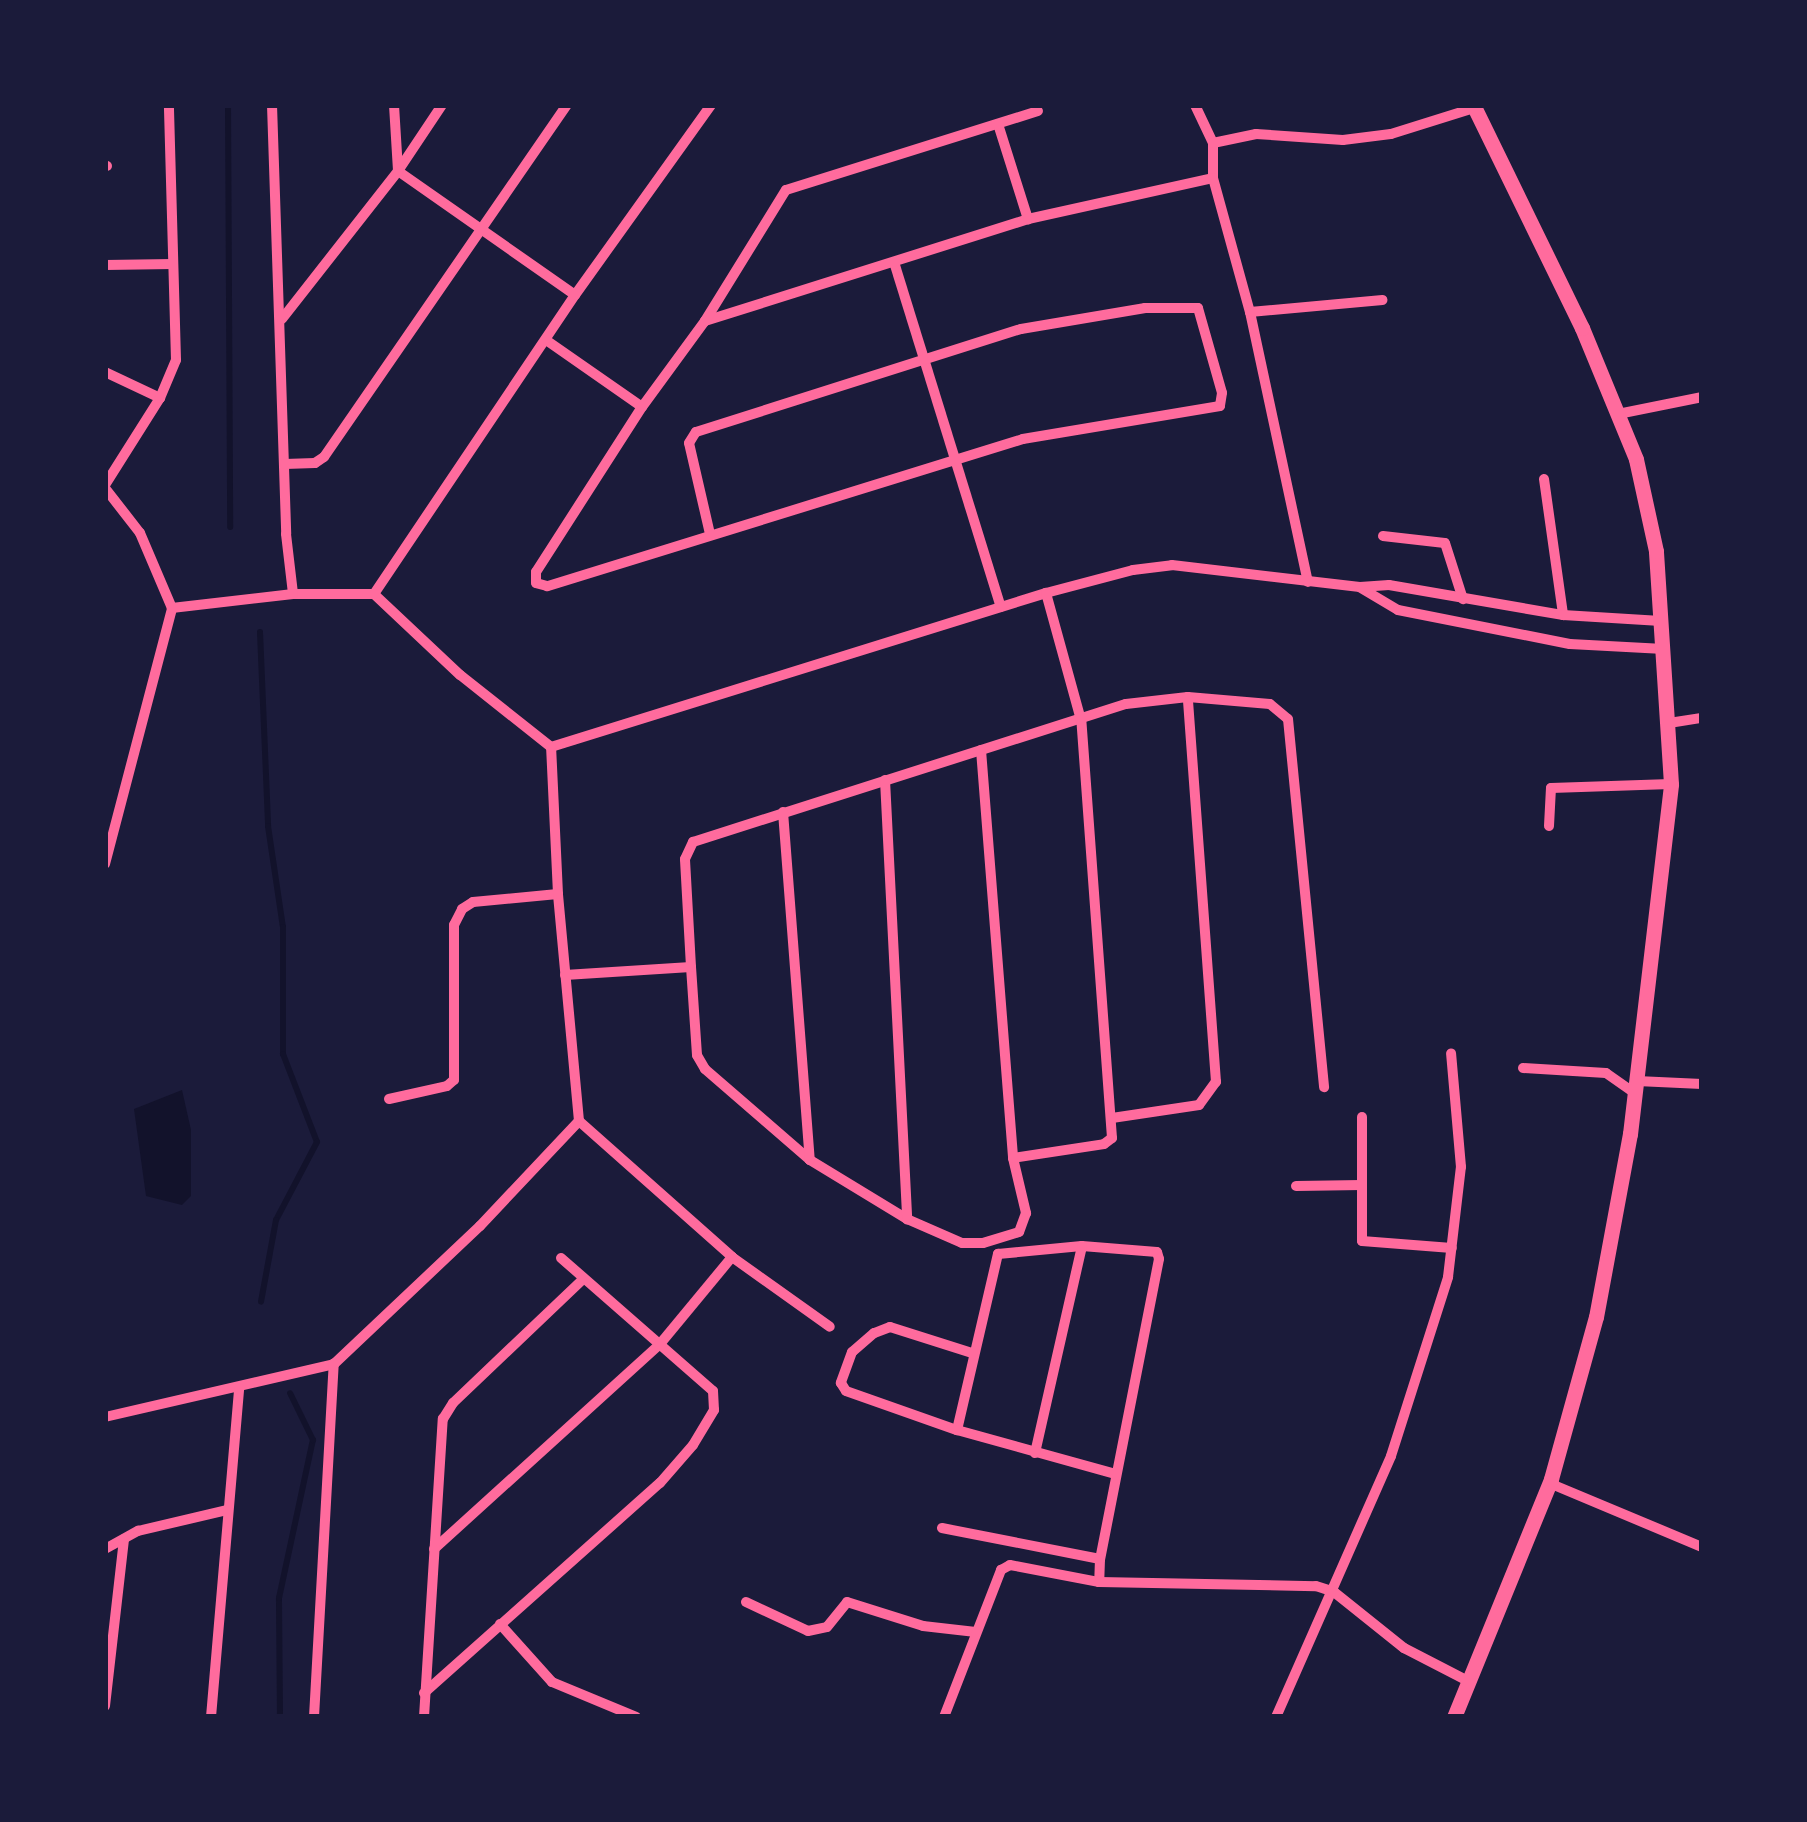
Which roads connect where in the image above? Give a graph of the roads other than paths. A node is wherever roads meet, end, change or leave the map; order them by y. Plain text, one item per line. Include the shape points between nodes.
1 (169, 105) edge
2 (272, 105) edge
3 (394, 105) edge
4 (442, 105) edge
5 (567, 105) edge
6 (711, 105) edge
7 (1195, 105) edge
8 (1474, 106) edge
9 (1038, 111) dead end
10 (998, 124) junction
11 (1213, 143) junction
12 (398, 171) junction
13 (1213, 178) junction
14 (1028, 219) junction
15 (478, 230) junction
16 (894, 262) junction
17 (173, 264) junction
18 (105, 265) edge
19 (576, 295) junction
20 (1382, 300) dead end
21 (1250, 312) junction
22 (281, 320) junction
23 (705, 321) junction
24 (546, 340) junction
25 (922, 357) junction
26 (105, 372) edge
27 (160, 398) junction
28 (1702, 398) edge
29 (642, 407) junction
30 (1618, 414) junction
31 (954, 459) junction
32 (285, 464) junction
33 (1544, 480) dead end
34 (105, 486) edge
35 (710, 534) junction
36 (1383, 536) dead end
37 (1308, 582) junction
38 (1360, 587) junction
39 (294, 594) junction
40 (374, 594) junction
41 (1046, 594) junction
42 (1463, 599) junction
43 (1002, 607) junction
44 (172, 608) junction
45 (1563, 615) junction
46 (1661, 621) junction
47 (1664, 649) junction
48 (1188, 697) junction
49 (1702, 718) edge
50 (1081, 720) junction
51 (1669, 723) junction
52 (551, 747) junction
53 (981, 750) junction
54 (884, 780) junction
55 (1671, 784) junction
56 (784, 812) junction
57 (1549, 826) dead end
58 (105, 864) edge
59 (558, 894) junction
60 (691, 966) junction
61 (565, 975) junction
62 (1451, 1053) dead end
63 (1522, 1068) dead end
64 (1702, 1084) edge
65 (1324, 1087) dead end
66 (1637, 1088) junction
67 (389, 1099) dead end
68 (1362, 1117) dead end
69 (1112, 1118) junction
70 (579, 1121) junction
71 (1013, 1158) junction
72 (810, 1160) junction
73 (1296, 1186) dead end
74 (1362, 1186) junction
75 (907, 1219) junction
76 (1082, 1246) junction
77 (1452, 1248) junction
78 (732, 1256) junction
79 (561, 1258) dead end
80 (582, 1280) junction
81 (830, 1327) dead end
82 (660, 1344) junction
83 (972, 1353) junction
84 (334, 1364) junction
85 (240, 1388) junction
86 (105, 1417) edge
87 (957, 1430) junction
88 (1035, 1453) junction
89 (1116, 1474) junction
90 (1549, 1484) junction
91 (226, 1510) junction
92 (942, 1528) dead end
93 (124, 1539) junction
94 (1702, 1547) edge
95 (105, 1549) edge
96 (434, 1549) junction
97 (1100, 1559) junction
98 (1099, 1582) junction
99 (1334, 1592) junction
100 (746, 1602) dead end
101 (500, 1624) junction
102 (976, 1632) junction
103 (106, 1672) edge
104 (1468, 1681) junction
105 (424, 1693) junction
106 (105, 1706) edge
107 (211, 1717) edge
108 (314, 1717) edge
109 (424, 1717) edge
110 (636, 1717) edge
111 (944, 1717) edge
112 (1276, 1717) edge
113 (1454, 1717) edge

1 - 17 street
2 - 22 street
3 - 12 street
4 - 12 street
5 - 15 street
6 - 19 street
7 - 11 street
8 - 11 street via 1391,134 1344,140 1256,134
8 - 30 main road
9 - 10 street
10 - 14 street
10 - 23 street via 790,187
11 - 13 street
12 - 15 street
12 - 22 street
13 - 14 street
13 - 21 street
14 - 16 street
15 - 19 street
15 - 32 street via 324,456 315,463
16 - 23 street
16 - 25 street
17 - 18 street
17 - 27 street via 177,350
19 - 24 street
20 - 21 street
21 - 37 street
22 - 32 street
23 - 29 street
24 - 29 street
24 - 40 street
25 - 31 street
25 - 31 street via 1090,315 1198,308 1222,393 1218,408 1082,426
25 - 35 street via 693,434 689,443
26 - 27 street
27 - 34 street
28 - 30 street
29 - 35 street via 536,572 536,583 547,586
30 - 46 main road via 1649,509
31 - 35 street
31 - 43 street
32 - 39 street
33 - 45 street
34 - 44 street via 140,533
36 - 42 street via 1445,543
37 - 38 street
37 - 41 street via 1172,565
38 - 42 street via 1388,584
38 - 47 street via 1398,610 1570,644
39 - 40 street
39 - 44 street
40 - 52 street via 460,676
41 - 43 street
41 - 50 street
42 - 45 street
43 - 52 street
44 - 58 street
45 - 46 street
46 - 47 main road
47 - 51 main road
48 - 50 street via 1126,704
48 - 65 street via 1270,704 1290,726
48 - 69 street via 1216,1082 1199,1105
49 - 51 street
50 - 53 street
50 - 69 street
51 - 55 main road
52 - 59 street
53 - 54 street
53 - 71 street
54 - 56 street
54 - 75 street
55 - 57 street via 1550,788
55 - 66 main road
56 - 60 street via 688,847
56 - 72 street
59 - 61 street
59 - 67 street via 462,908 454,925 454,1080
60 - 61 street
60 - 72 street via 700,1062
61 - 70 street
62 - 77 street via 1461,1167
63 - 66 street via 1606,1073
64 - 66 street
66 - 90 main road via 1596,1317
68 - 74 street
69 - 71 street via 1112,1138 1104,1144
70 - 78 street
70 - 84 street
71 - 75 street via 1026,1213 1023,1227 1008,1238 962,1243
72 - 75 street
73 - 74 street
74 - 77 street via 1362,1240
76 - 83 street via 998,1254
76 - 88 street
76 - 89 street via 1156,1251 1159,1257
77 - 99 street via 1398,1437
78 - 81 street
78 - 82 street
79 - 80 street
80 - 82 street
80 - 96 street via 447,1411 440,1430
82 - 96 street
82 - 101 street via 712,1392 712,1414 660,1482
83 - 87 street
83 - 87 street via 890,1327 852,1352 840,1377 846,1391
84 - 85 street
84 - 108 street
85 - 86 street
85 - 91 street
87 - 88 street
88 - 89 street
89 - 97 street
90 - 94 street
90 - 104 main road
91 - 93 street
91 - 107 street
92 - 97 street
93 - 95 street
93 - 103 street
96 - 105 street
97 - 98 street
98 - 99 street via 1298,1584
98 - 102 street via 1006,1566
99 - 104 street via 1392,1641
99 - 112 street
100 - 102 street via 808,1631 823,1630 847,1602 923,1626
101 - 105 street
101 - 110 street via 552,1682
102 - 111 street
103 - 106 street
104 - 113 main road
105 - 109 street

